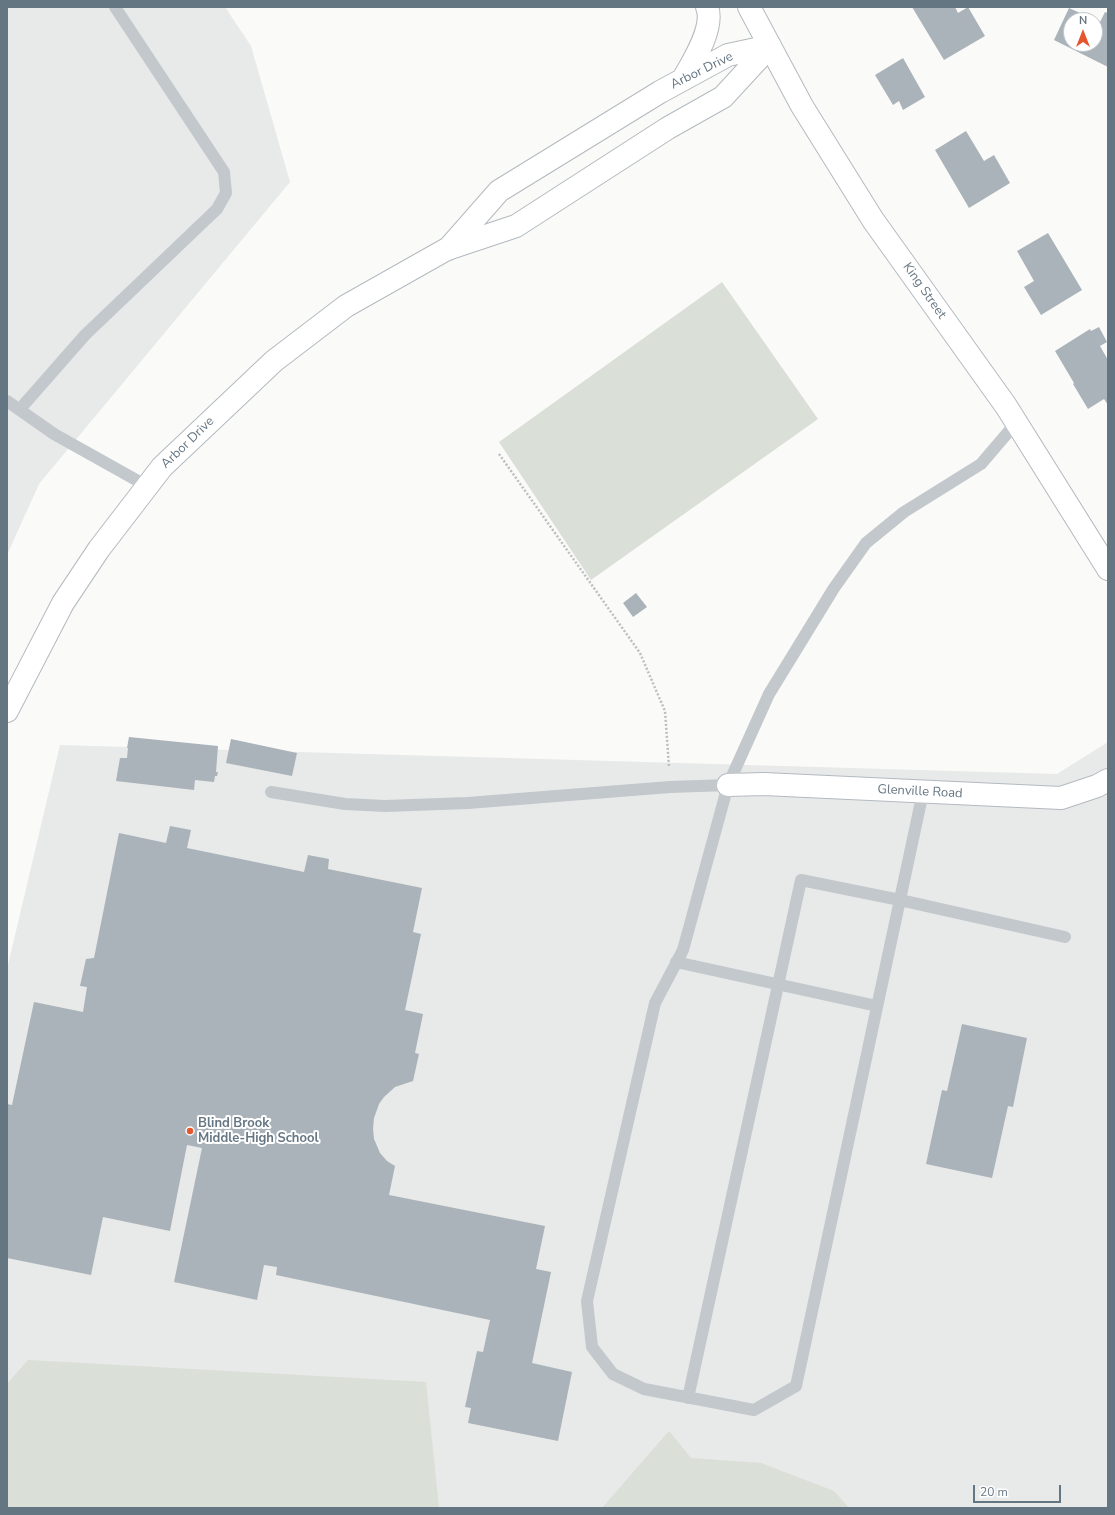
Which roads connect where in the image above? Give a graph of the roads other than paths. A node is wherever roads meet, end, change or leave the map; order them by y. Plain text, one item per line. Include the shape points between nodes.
1 (114, 7) edge
2 (707, 7) edge
3 (749, 7) edge
4 (770, 46) junction
5 (684, 79) junction
6 (447, 250) junction
7 (7, 401) edge
8 (20, 410) junction
9 (1016, 423) junction
10 (147, 486) junction
11 (1108, 569) edge
12 (7, 711) edge
13 (1108, 780) edge
14 (728, 785) junction
15 (271, 792) dead end
16 (923, 792) junction
17 (900, 900) junction
18 (1065, 937) dead end
19 (676, 962) junction
20 (778, 984) junction
21 (877, 1006) junction
22 (688, 1398) junction

1 - 8 lane via 224,172 226,193 217,209 85,335
2 - 5 street via 709,12 703,42
3 - 4 street, King Street
4 - 5 street, Arbor Drive via 728,55
4 - 6 street, Arbor Drive via 723,97 668,128 516,226
4 - 9 street, King Street via 802,106 873,220
5 - 6 street, Arbor Drive via 499,191
6 - 10 street, Arbor Drive via 346,306 280,357 162,467
7 - 8 lane
8 - 10 lane via 54,434
9 - 11 street, King Street
9 - 14 lane via 981,464 904,512 866,543 834,588 769,694
10 - 12 street, Arbor Drive via 99,549 63,603
13 - 16 street, Glenville Road via 1061,798
14 - 15 lane via 670,787 468,804 385,806 345,804
14 - 16 street, Glenville Road via 764,784
14 - 19 lane via 683,950
16 - 17 lane
17 - 18 lane
17 - 20 lane via 800,880
17 - 21 lane
19 - 20 lane
19 - 22 lane via 654,1003 587,1301 592,1347 613,1374 644,1389
20 - 21 lane
20 - 22 lane
21 - 22 lane via 796,1386 754,1410

